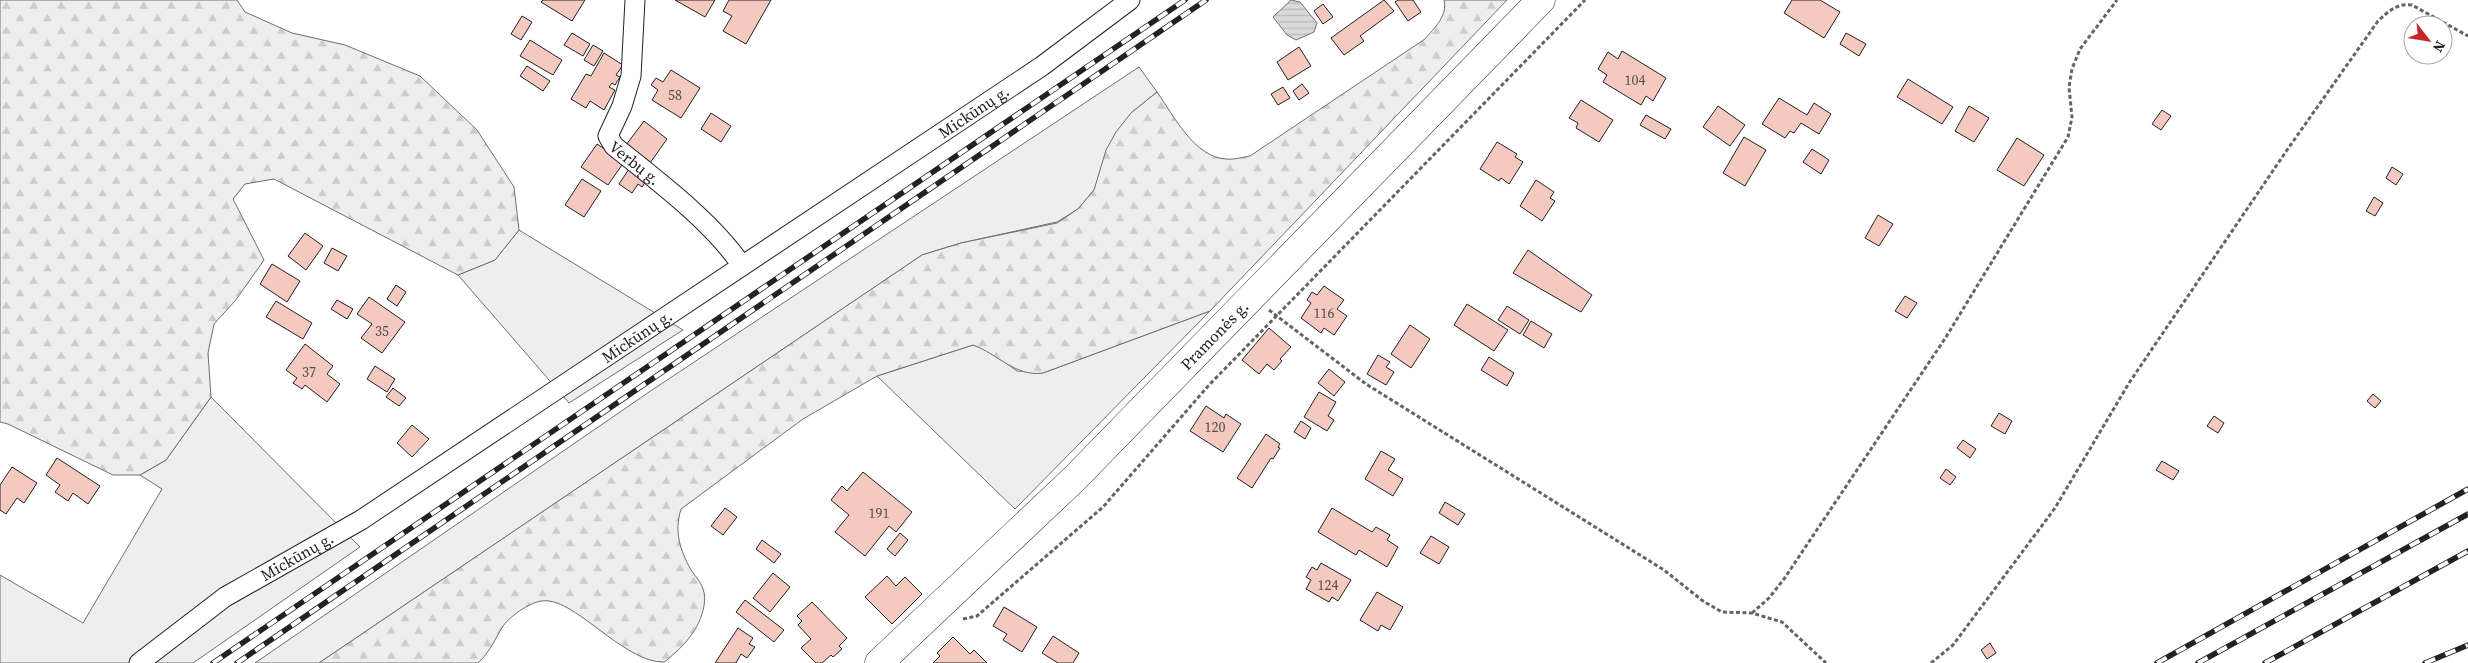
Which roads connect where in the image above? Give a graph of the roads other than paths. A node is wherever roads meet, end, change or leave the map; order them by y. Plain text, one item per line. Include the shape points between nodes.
1 (635, 0) edge
2 (1130, 0) edge
3 (1540, 0) edge
4 (742, 266) junction
5 (138, 663) edge
6 (879, 663) edge

1 - 4 street, Verbų g. via 631,76 608,136 614,146 680,200
2 - 4 street, Mickūnų g. via 1042,66
3 - 6 main road, Pramonės g. via 1074,479
4 - 5 street, Mickūnų g. via 361,520 225,597

